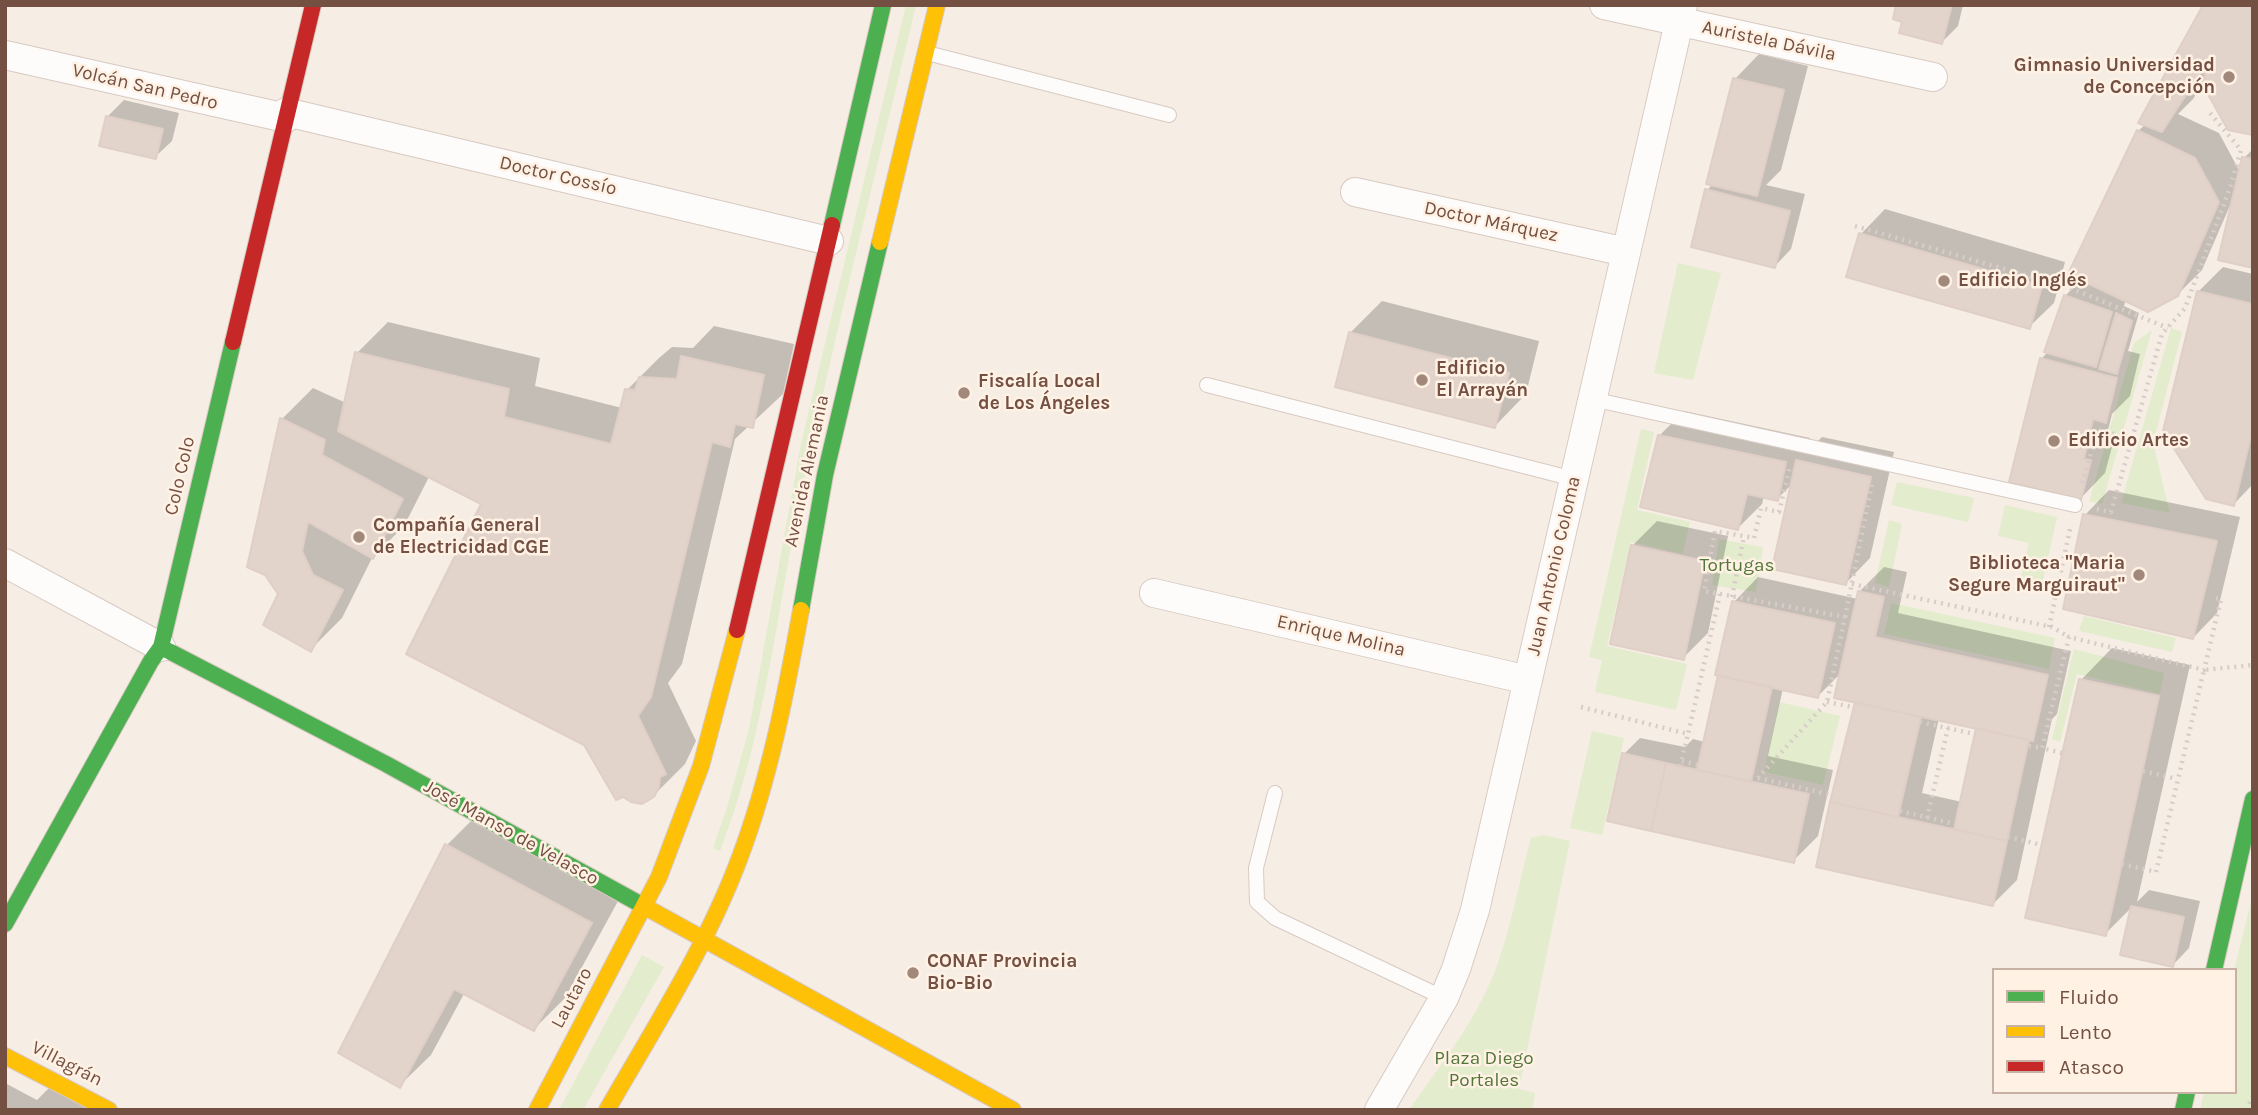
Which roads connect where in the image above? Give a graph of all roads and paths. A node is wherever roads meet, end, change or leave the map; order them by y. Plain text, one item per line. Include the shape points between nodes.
1 (313, 5) edge
2 (883, 5) edge
3 (937, 5) edge
4 (1604, 5) edge
5 (1681, 13) edge
6 (926, 53) junction
7 (5, 55) edge
8 (1933, 77) dead end
9 (2210, 113) dead end
10 (286, 115) junction
11 (1169, 115) dead end
12 (1355, 192) dead end
13 (1854, 226) dead end
14 (829, 241) junction
15 (1626, 252) junction
16 (2168, 328) junction
17 (1207, 385) dead end
18 (1592, 399) junction
19 (2132, 438) junction
20 (1793, 455) dead end
21 (1875, 474) dead end
22 (1574, 479) junction
23 (2075, 505) junction
24 (1744, 536) junction
25 (5, 563) edge
26 (1852, 584) junction
27 (1154, 593) dead end
28 (1720, 594) junction
29 (1732, 597) junction
30 (2213, 598) dead end
31 (1845, 617) junction
32 (2049, 627) junction
33 (2070, 637) junction
34 (161, 648) junction
35 (2253, 665) edge
36 (2204, 670) junction
37 (1528, 680) junction
38 (1827, 702) junction
39 (1581, 707) dead end
40 (1853, 708) dead end
41 (1920, 722) dead end
42 (1948, 728) junction
43 (1689, 734) junction
44 (1975, 734) dead end
45 (2029, 746) dead end
46 (2042, 748) junction
47 (2062, 753) dead end
48 (1698, 765) dead end
49 (2143, 771) dead end
50 (2178, 779) junction
51 (1275, 793) dead end
52 (1832, 795) dead end
53 (2253, 799) edge
54 (1900, 811) dead end
55 (1927, 818) junction
56 (1955, 824) dead end
57 (2008, 837) dead end
58 (2042, 845) dead end
59 (2122, 864) dead end
60 (644, 906) junction
61 (5, 925) edge
62 (703, 940) junction
63 (2214, 968) edge
64 (1444, 998) junction
65 (5, 1056) edge
66 (2253, 1096) edge
67 (109, 1110) edge
68 (537, 1110) edge
69 (607, 1110) edge
70 (1013, 1110) edge
71 (1379, 1110) edge
72 (2246, 1110) edge

1 - 10 main road, Colo Colo
2 - 14 main road, Avenida Alemania
3 - 6 main road, Avenida Alemania
4 - 5 street, Auristela Dávila
5 - 8 street, Auristela Dávila
5 - 15 street, Juan Antonio Coloma
6 - 11 lane
6 - 62 main road, Avenida Alemania via 825,475 776,736 744,845
7 - 10 street, Volcán San Pedro
9 - 16 path via 2241,150 2185,308
10 - 14 street, Doctor Cossío
10 - 34 main road, Colo Colo
12 - 15 street, Doctor Márquez
13 - 16 path via 2070,288
14 - 60 main road, Avenida Alemania via 713,726 687,805
15 - 18 street, Juan Antonio Coloma
16 - 19 path via 2162,334
17 - 22 lane
18 - 22 street, Juan Antonio Coloma
18 - 23 lane
19 - 23 path via 2098,430
19 - 23 path via 2111,512
20 - 24 path via 1779,512 1761,508 1754,538
21 - 26 path
22 - 37 street, Juan Antonio Coloma
23 - 32 path
24 - 28 path via 1715,531 1704,591
24 - 29 path
25 - 34 street, José Manso de Velasco
26 - 31 path
26 - 32 path
27 - 37 street, Enrique Molina
28 - 29 path
28 - 43 path
29 - 31 path
30 - 36 path via 2221,599
31 - 38 path
32 - 33 path
33 - 36 path
33 - 46 path
34 - 60 main road, José Manso de Velasco
34 - 61 main road, Colo Colo
35 - 36 path
36 - 50 path
37 - 64 street, Juan Antonio Coloma via 1475,910
38 - 40 path
38 - 52 path via 1755,777
39 - 43 path
41 - 42 path
42 - 44 path
42 - 55 path
43 - 48 path via 1681,764
45 - 46 path
46 - 47 path
49 - 50 path
50 - 59 path via 2156,872
51 - 64 lane via 1256,868 1258,902 1275,918
53 - 63 main road
54 - 55 path
55 - 56 path
57 - 58 path
60 - 62 main road, José Manso de Velasco
60 - 68 main road, Lautaro
62 - 69 main road
62 - 70 main road, José Manso de Velasco
64 - 71 street, Juan Antonio Coloma
65 - 67 main road, Villagrán
66 - 72 path

